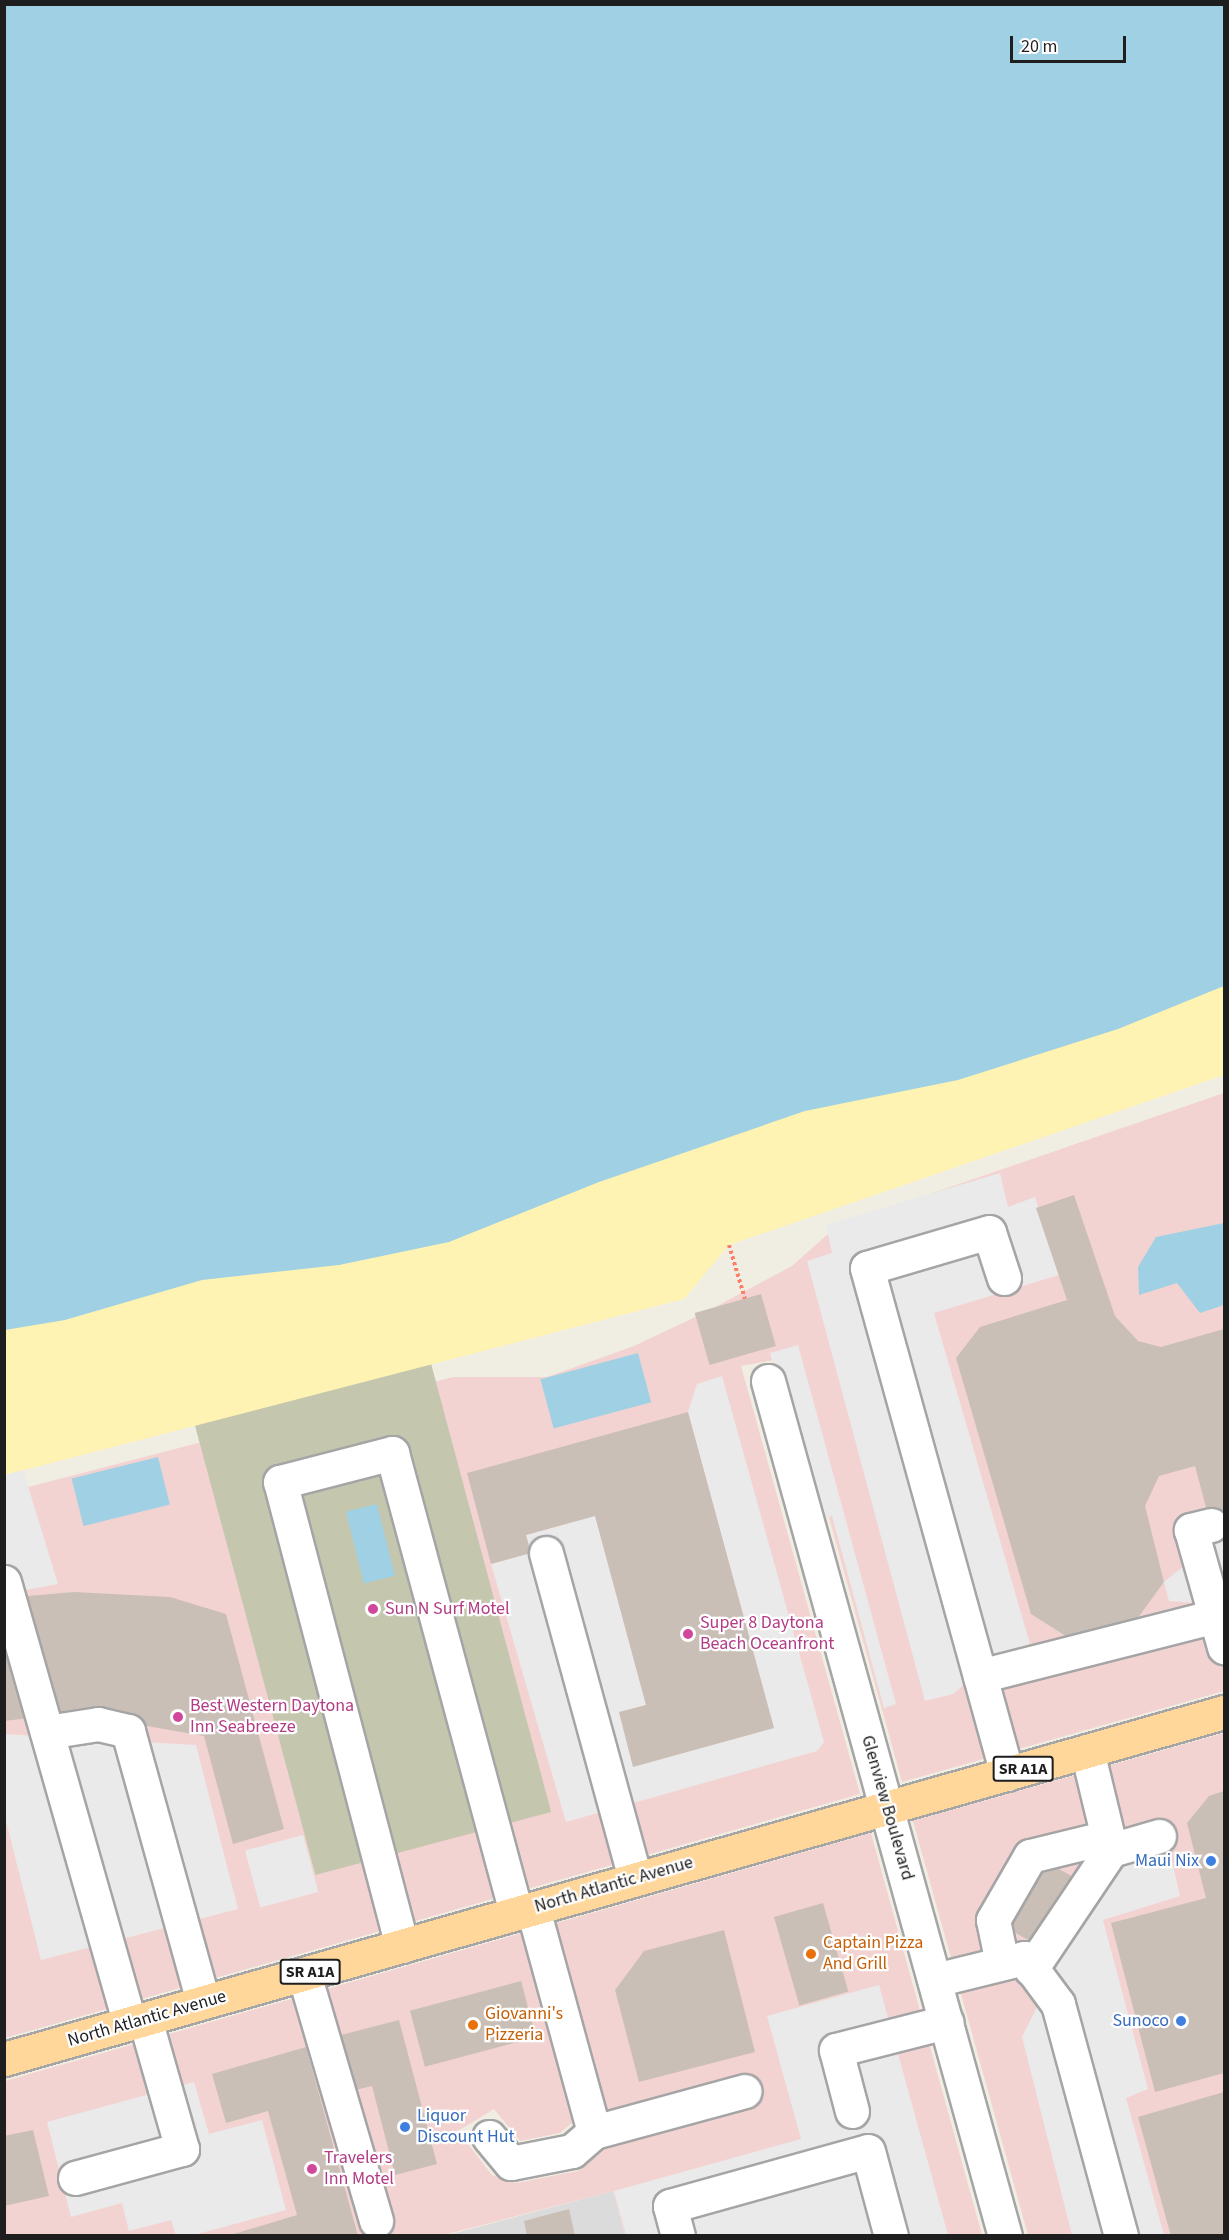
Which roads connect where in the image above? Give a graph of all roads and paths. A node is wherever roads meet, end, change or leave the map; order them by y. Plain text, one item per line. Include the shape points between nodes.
1 (729, 1245) dead end
2 (1004, 1278) dead end
3 (744, 1299) dead end
4 (768, 1381) dead end
5 (1211, 1525) dead end
6 (546, 1553) dead end
7 (4, 1582) edge
8 (1215, 1616) junction
9 (1224, 1647) edge
10 (980, 1676) junction
11 (1224, 1712) edge
12 (47, 1732) junction
13 (1087, 1751) junction
14 (1007, 1774) junction
15 (886, 1807) junction
16 (1159, 1836) dead end
17 (1110, 1844) junction
18 (635, 1880) junction
19 (525, 1911) junction
20 (402, 1946) junction
21 (1016, 1966) junction
22 (304, 1974) junction
23 (935, 1980) junction
24 (204, 2002) junction
25 (138, 2021) junction
26 (946, 2022) junction
27 (4, 2059) edge
28 (745, 2091) dead end
29 (852, 2111) dead end
30 (594, 2132) junction
31 (489, 2137) dead end
32 (75, 2178) dead end
33 (376, 2221) dead end
34 (678, 2235) edge
35 (891, 2235) edge
36 (1005, 2235) edge
37 (1121, 2235) edge

1 - 3 path
2 - 10 street via 989,1232 867,1268
4 - 15 street, Glenview Boulevard
5 - 8 street via 1191,1530
6 - 18 street
7 - 12 street
8 - 9 street
8 - 10 street
10 - 14 street
11 - 13 main road, North Atlantic Avenue / SR A1A
12 - 24 street via 98,1724 128,1731
12 - 25 street
13 - 14 main road, North Atlantic Avenue / SR A1A
13 - 17 street
14 - 15 main road, North Atlantic Avenue / SR A1A
15 - 18 main road, North Atlantic Avenue / SR A1A
15 - 23 street, Glenview Boulevard
16 - 17 street
17 - 21 street
17 - 21 street via 1030,1856 993,1920
18 - 19 main road, North Atlantic Avenue / SR A1A
19 - 20 main road, North Atlantic Avenue / SR A1A
19 - 20 street via 392,1453 280,1482
19 - 30 street
20 - 22 main road, North Atlantic Avenue / SR A1A
21 - 23 street
21 - 37 street via 1058,2004
22 - 24 main road, North Atlantic Avenue / SR A1A
22 - 33 street
23 - 26 street, Glenview Boulevard
24 - 25 main road, North Atlantic Avenue / SR A1A
25 - 27 main road, North Atlantic Avenue / SR A1A
25 - 32 street via 182,2149
26 - 29 street via 836,2050
26 - 36 street, Glenview Boulevard
28 - 30 street
30 - 31 street via 572,2151 511,2163
34 - 35 street via 669,2206 868,2151

